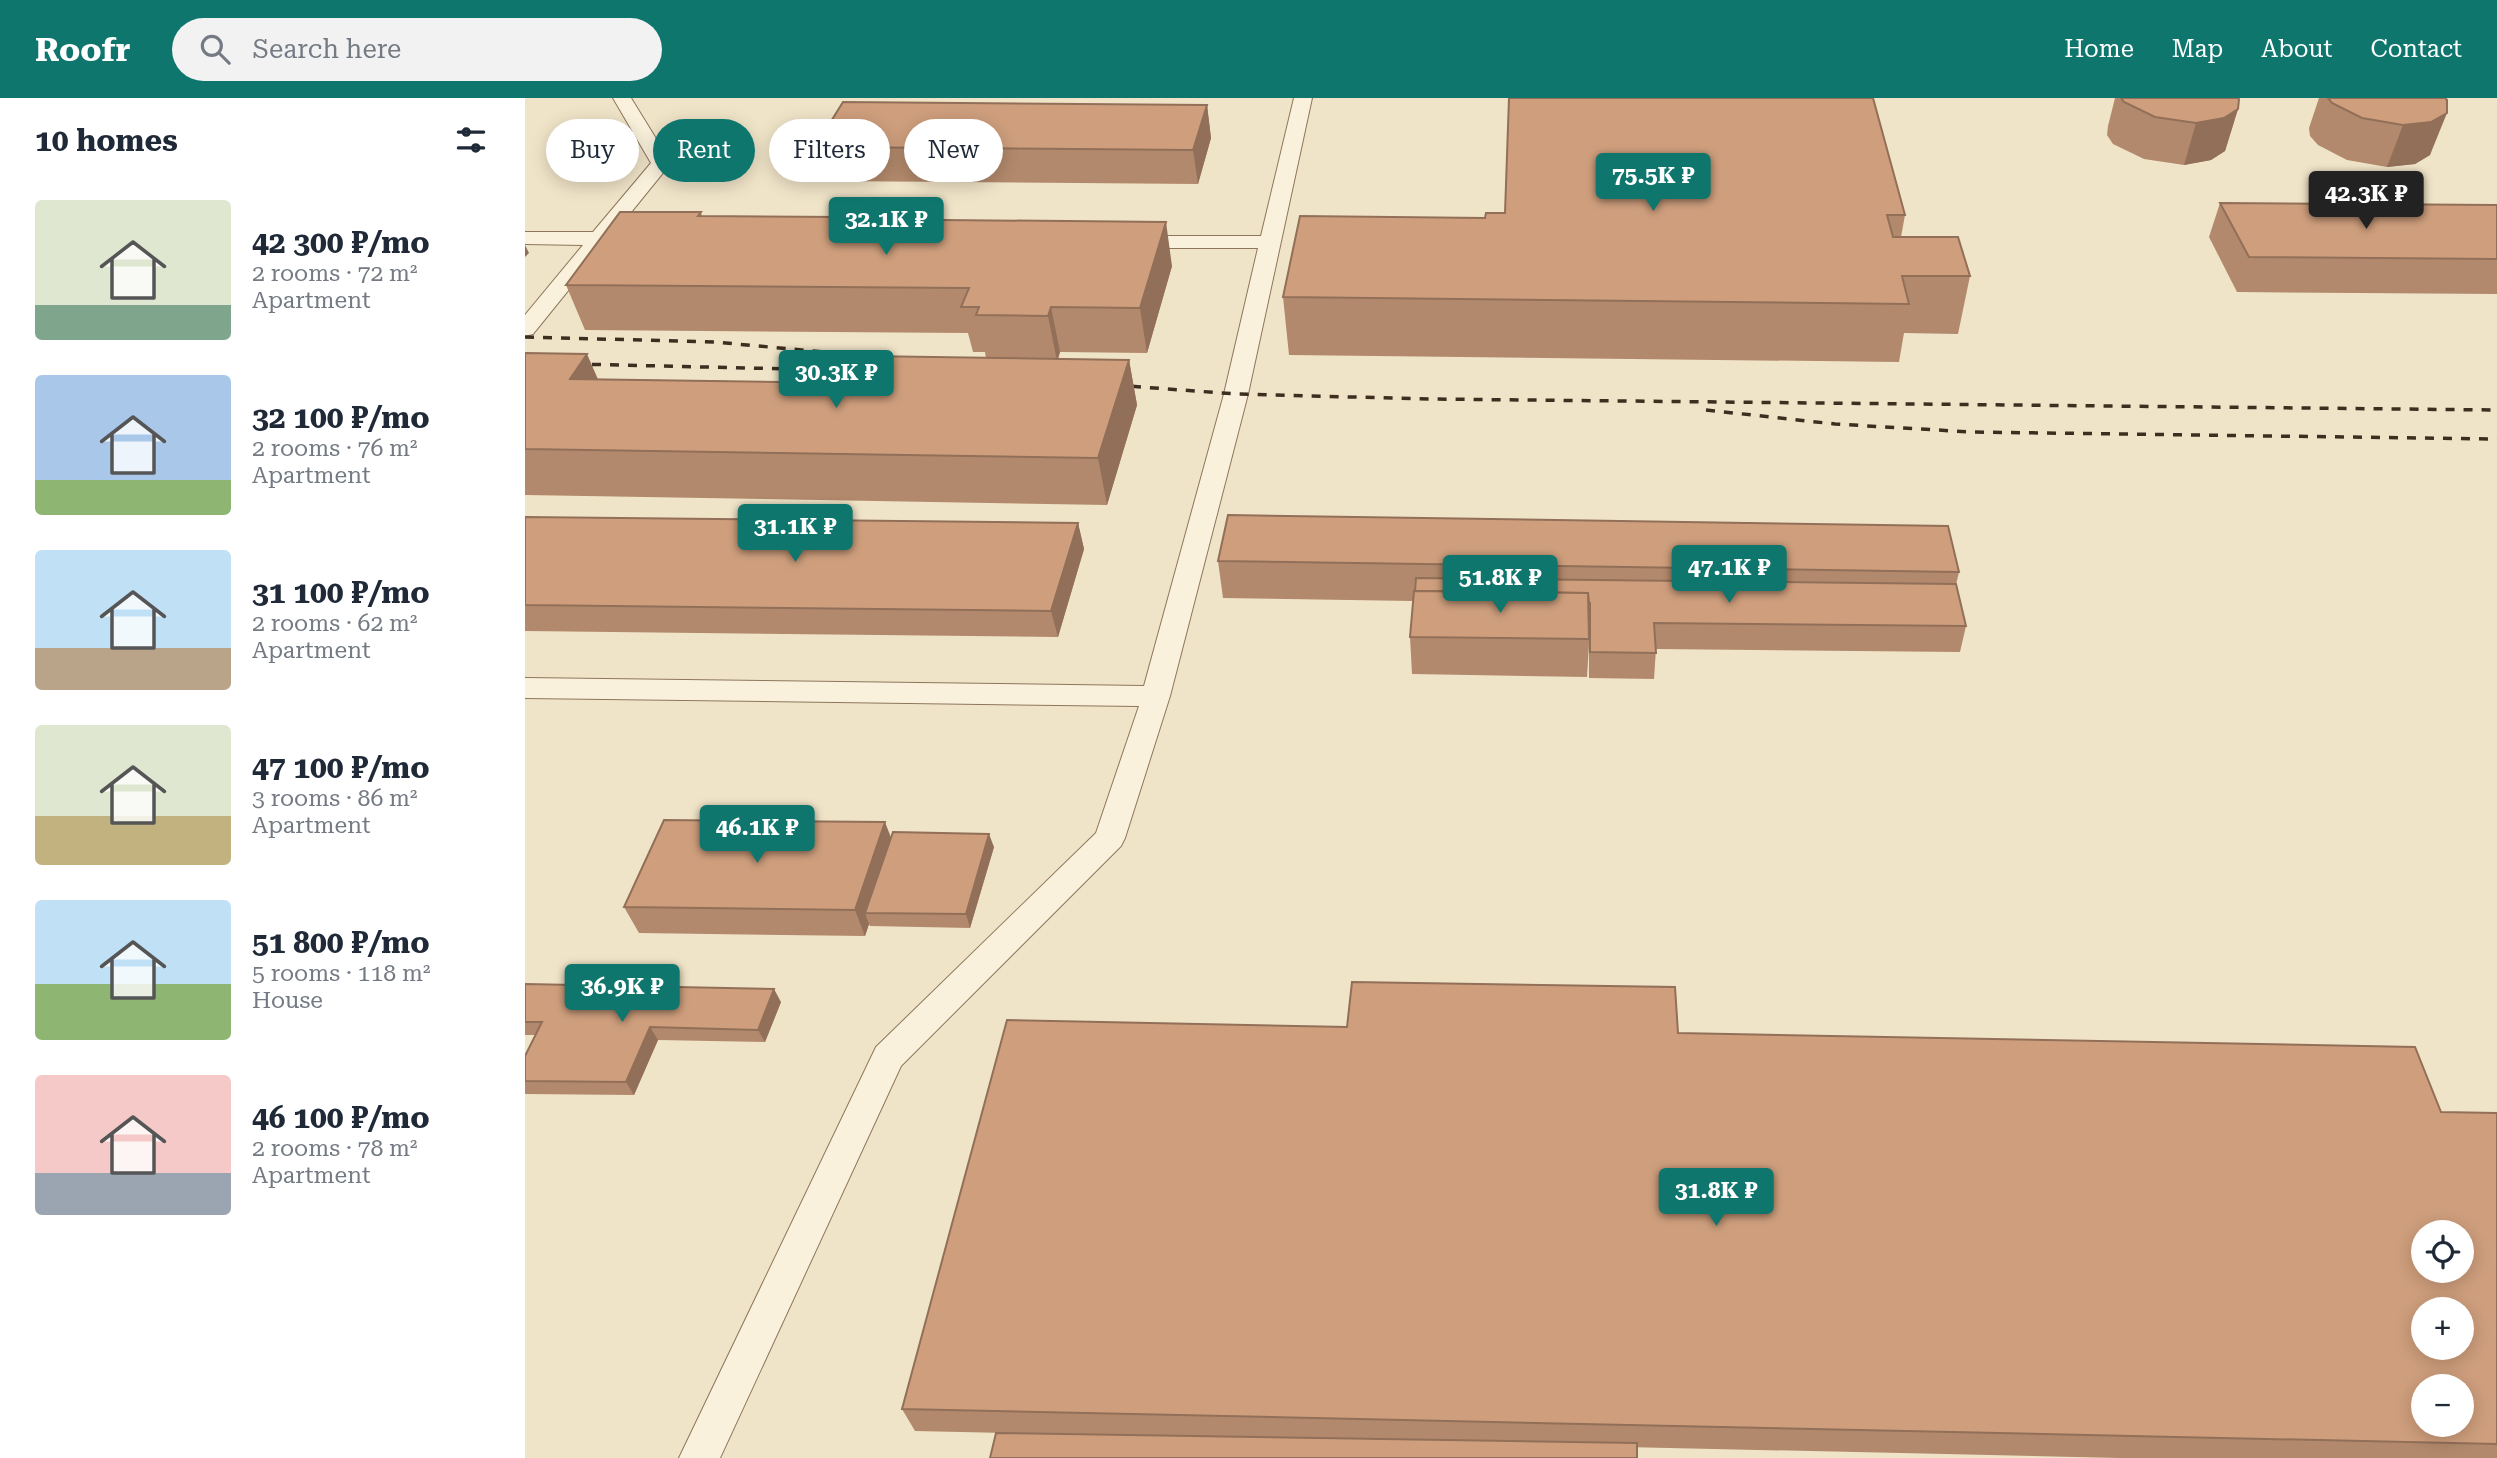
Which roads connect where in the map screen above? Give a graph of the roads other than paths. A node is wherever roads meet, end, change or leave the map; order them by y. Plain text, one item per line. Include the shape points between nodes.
1 (622, 98) edge
2 (1303, 98) edge
3 (525, 238) edge
4 (601, 239) junction
5 (657, 239) edge
6 (1116, 242) edge
7 (1269, 242) junction
8 (525, 329) edge
9 (525, 688) edge
10 (1156, 696) junction
11 (699, 1458) edge

1 - 4 lane via 661,163
2 - 7 lane
3 - 4 lane
4 - 5 lane
4 - 8 lane
6 - 7 lane
7 - 10 lane via 1236,394
9 - 10 lane
10 - 11 lane via 1110,838 888,1057

